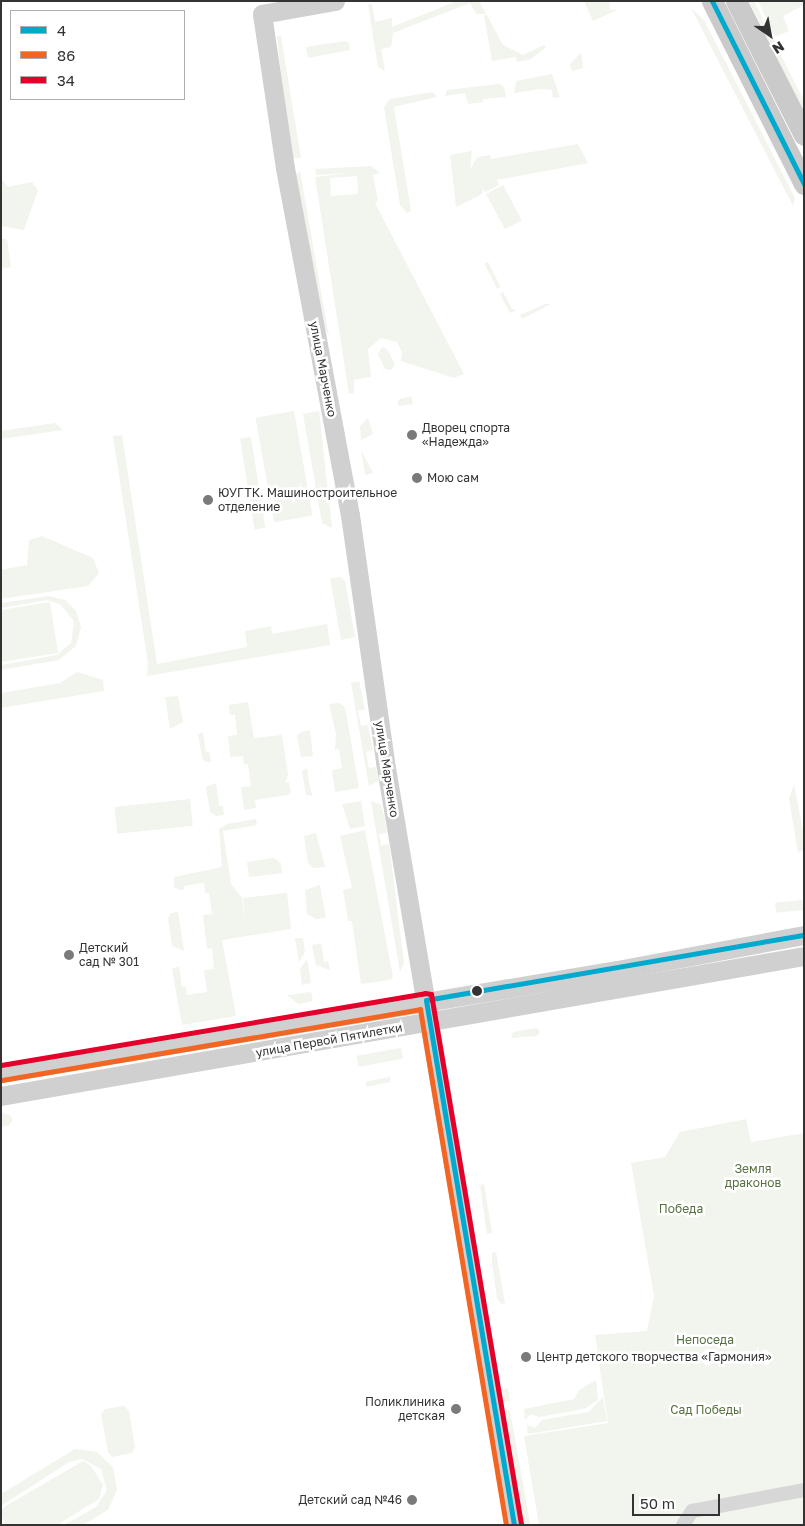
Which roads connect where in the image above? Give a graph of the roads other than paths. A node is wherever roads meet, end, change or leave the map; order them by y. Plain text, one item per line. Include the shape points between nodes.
1 (335, 1) edge
2 (712, 1) edge
3 (736, 1) edge
4 (804, 135) edge
5 (804, 184) edge
6 (804, 935) edge
7 (804, 956) edge
8 (426, 1000) junction
9 (430, 1023) junction
10 (1, 1073) edge
11 (1, 1096) edge
12 (804, 1490) edge
13 (514, 1525) edge
14 (683, 1525) edge

1 - 8 main road, улица Марченко via 262,14 285,168 350,515 385,762
2 - 5 main road
3 - 4 main road
6 - 8 main road, улица Первой Пятилетки
7 - 9 main road, улица Первой Пятилетки
8 - 9 main road, улица Марченко
8 - 10 main road, улица Первой Пятилетки
9 - 11 main road, улица Первой Пятилетки
9 - 13 main road, улица Марченко
12 - 14 street via 692,1511

